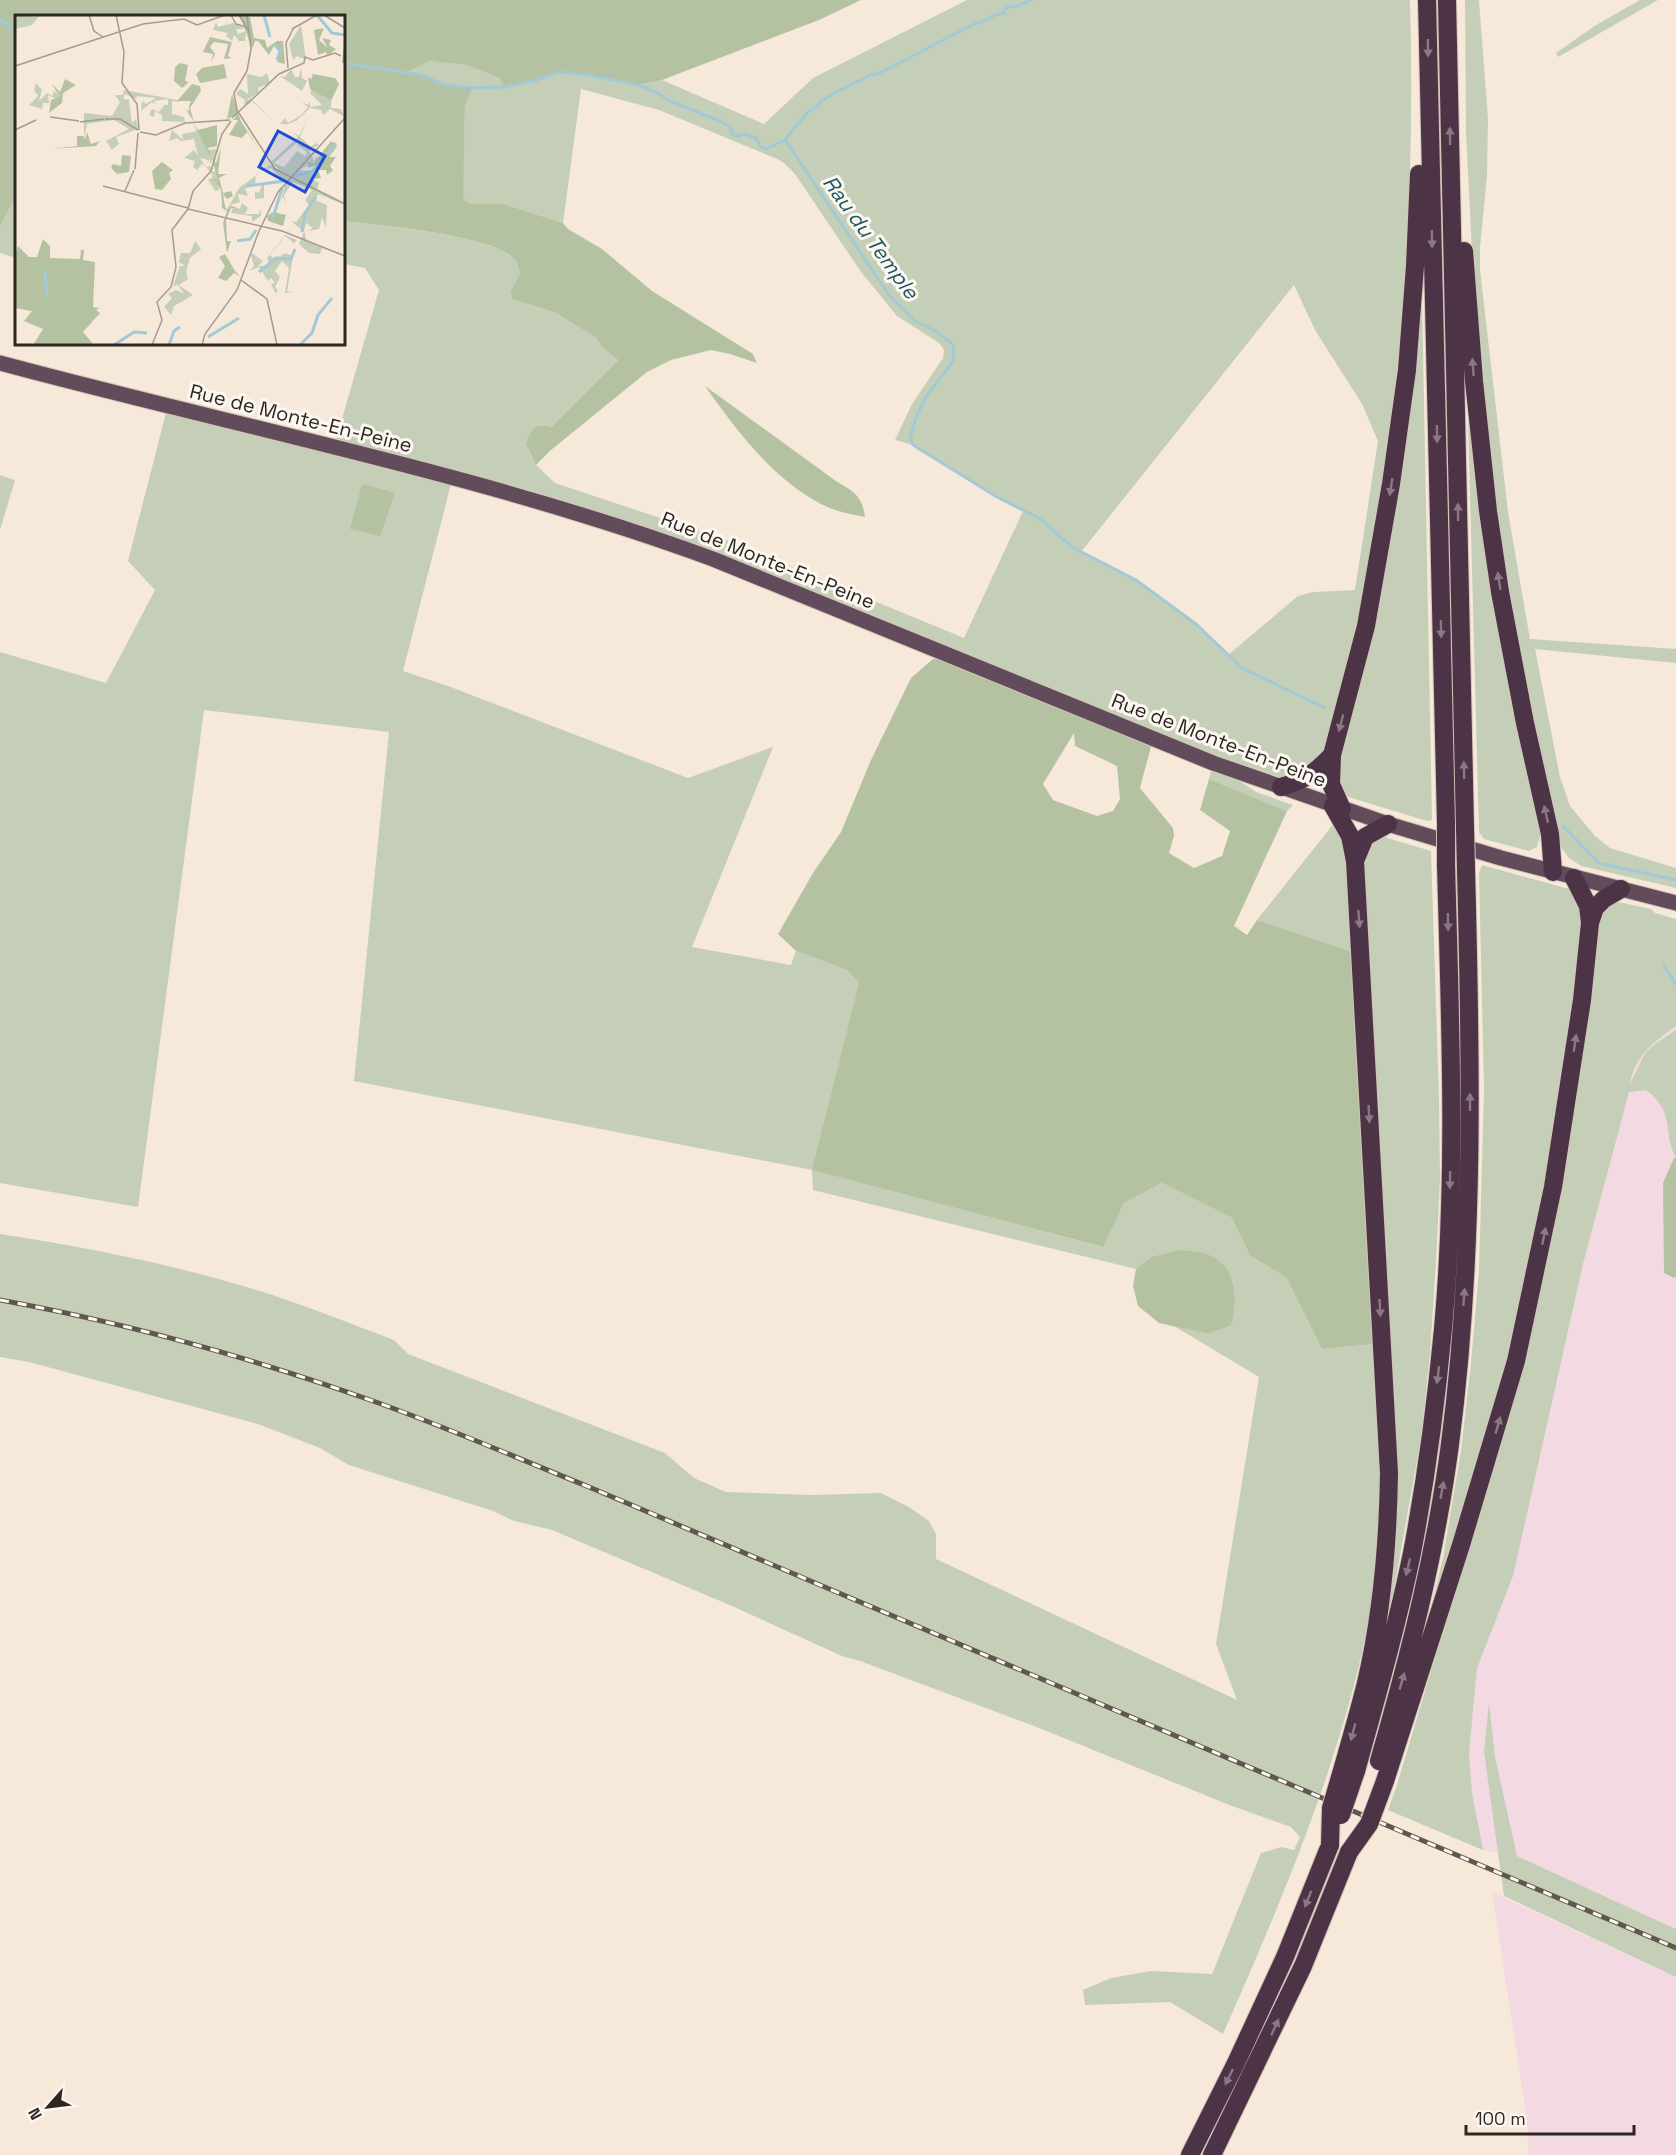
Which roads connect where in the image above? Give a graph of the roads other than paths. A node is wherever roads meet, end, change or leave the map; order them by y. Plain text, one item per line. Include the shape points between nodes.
1 (1427, 0) edge
2 (1447, 0) edge
3 (1429, 97) junction
4 (1451, 194) junction
5 (0, 363) edge
6 (1332, 755) junction
7 (1281, 787) junction
8 (1338, 807) junction
9 (1388, 824) junction
10 (1355, 861) junction
11 (1553, 872) junction
12 (1574, 878) junction
13 (1621, 889) junction
14 (1676, 903) edge
15 (1590, 922) junction
16 (1349, 1769) junction
17 (1380, 1779) junction
18 (1190, 2155) edge
19 (1212, 2155) edge

1 -> 3 highway
4 -> 2 highway
3 -> 6 highway via 1420,123 1415,266 1401,420 1366,626
3 -> 16 highway, bridge via 1446,823 1450,1217 1443,1328 1412,1553 1386,1664
11 -> 4 highway via 1550,834 1525,723 1488,511 1461,212
17 -> 4 highway, bridge via 1430,1559 1450,1444 1469,1217 1466,869
5 - 7 main road, Rue de Monte-En-Peine via 397,464 645,534
6 - 7 highway via 1300,782
6 - 8 highway via 1331,784
7 - 8 main road, Rue de Monte-En-Peine
8 - 9 main road, Rue de Monte-En-Peine
8 - 10 highway
9 - 10 highway via 1365,837
9 - 11 main road, Rue de Monte-En-Peine
10 -> 16 highway via 1389,1473 1379,1613
11 - 12 main road, Rue de Monte-En-Peine
12 - 13 main road, Rue de Monte-En-Peine
12 - 15 highway via 1588,906
13 - 14 main road, Rue de Monte-En-Peine
13 - 15 highway via 1595,908
17 -> 15 highway via 1461,1545 1516,1361 1553,1187
16 -> 18 highway, bridge via 1330,1845 1285,1957
19 -> 17 highway, bridge via 1303,1966

